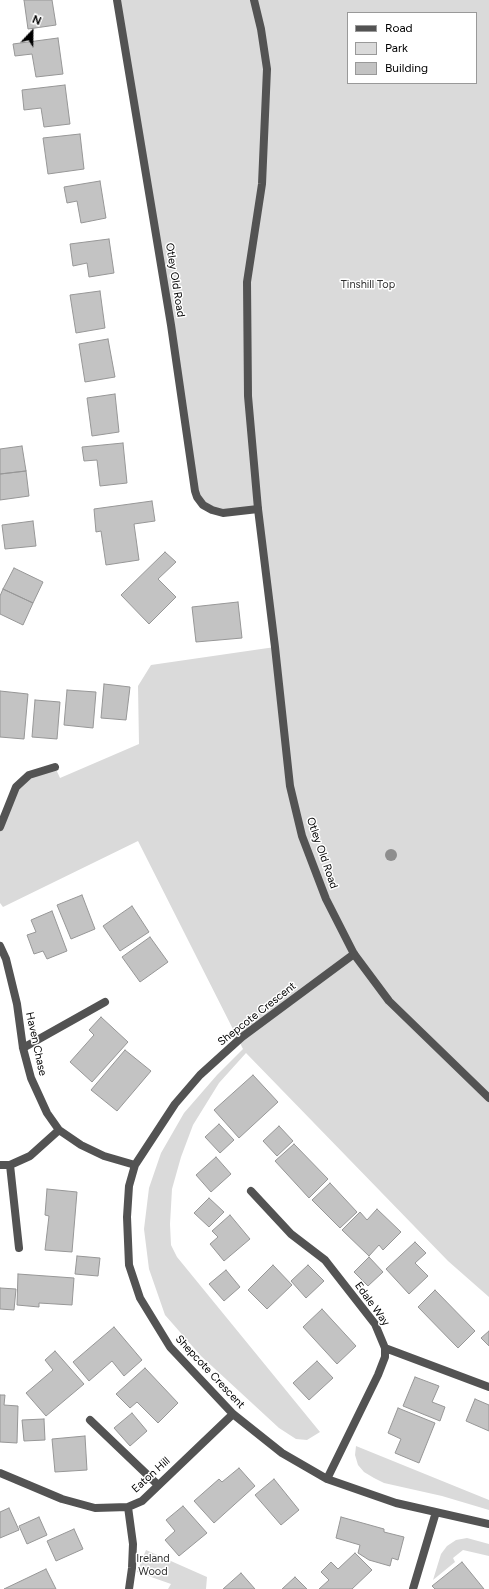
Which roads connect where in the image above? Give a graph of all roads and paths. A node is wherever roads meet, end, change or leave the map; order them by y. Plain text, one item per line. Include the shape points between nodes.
1 (118, 0) edge
2 (254, 0) edge
3 (258, 510) junction
4 (55, 767) dead end
5 (0, 827) edge
6 (0, 946) edge
7 (354, 954) junction
8 (3, 959) edge
9 (105, 1002) dead end
10 (23, 1048) junction
11 (489, 1098) edge
12 (59, 1130) junction
13 (0, 1165) edge
14 (10, 1165) junction
15 (135, 1165) junction
16 (252, 1191) dead end
17 (19, 1248) dead end
18 (386, 1348) junction
19 (489, 1387) edge
20 (232, 1414) junction
21 (90, 1420) dead end
22 (0, 1473) edge
23 (327, 1479) junction
24 (158, 1486) junction
25 (128, 1507) junction
26 (436, 1512) junction
27 (489, 1524) edge
28 (129, 1589) edge
29 (413, 1589) edge

1 - 3 street, Otley Old Road via 195,490 203,505 212,510 223,513
2 - 3 street, Otley Old Road via 267,69 262,184 247,282 248,396
3 - 7 street, Otley Old Road via 290,786 302,836 326,899
4 - 5 street via 29,775 16,787
6 - 8 street, Haven Chase
7 - 11 street, Otley Old Road via 389,1001
7 - 15 street, Shepcote Crescent via 242,1037 200,1076 175,1104
8 - 10 street, Haven Chase via 17,1004
9 - 10 street
10 - 12 street, Haven Chase via 31,1078 47,1113
12 - 14 street via 30,1156
12 - 15 street, Haven Chase via 104,1156
13 - 14 street
14 - 17 street
15 - 20 street, Shepcote Crescent via 129,1186 128,1249 129,1265 140,1298 170,1347
16 - 18 street, Edale Way via 291,1234 325,1260 375,1324
18 - 19 street
18 - 23 street via 378,1375
20 - 23 street, Shepcote Crescent via 282,1453
20 - 24 street, Eaton Hill
21 - 24 street
22 - 25 street, Eaton Hill via 62,1499 95,1508
23 - 26 street, Shepcote Crescent via 396,1503
24 - 25 street, Eaton Hill via 142,1501
25 - 28 street via 133,1544
26 - 27 street, Shepcote Crescent
26 - 29 street

